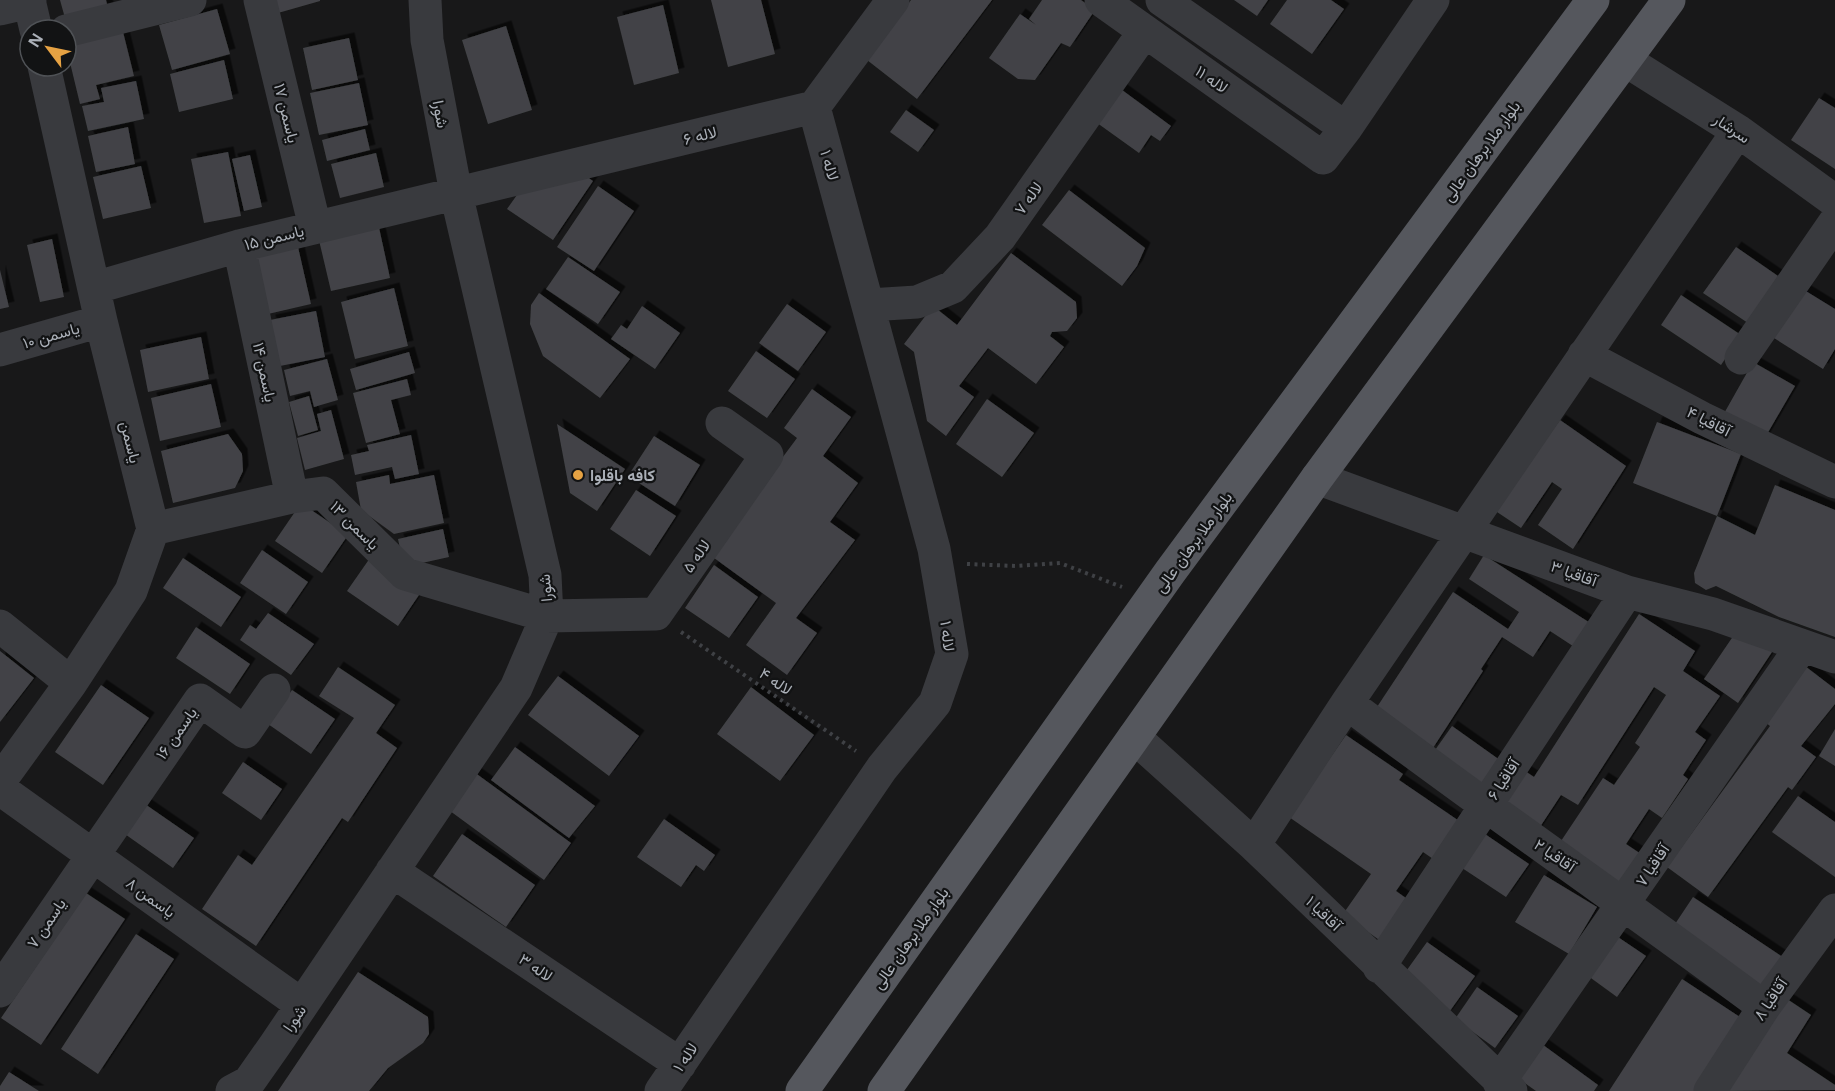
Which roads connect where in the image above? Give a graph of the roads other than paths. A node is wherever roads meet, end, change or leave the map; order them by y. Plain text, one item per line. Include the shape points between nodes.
1 (190, 0) edge
2 (260, 0) edge
3 (424, 0) edge
4 (893, 0) edge
5 (1101, 0) edge
6 (1433, 0) edge
7 (1593, 0) edge
8 (1669, 0) edge
9 (1184, 6) edge
10 (78, 28) edge
11 (1144, 32) junction
12 (1625, 60) junction
13 (47, 78) edge
14 (814, 107) junction
15 (1346, 128) junction
16 (1738, 131) junction
17 (456, 193) junction
18 (1835, 201) edge
19 (1835, 222) edge
20 (315, 227) junction
21 (239, 246) junction
22 (94, 288) junction
23 (870, 305) junction
24 (101, 321) junction
25 (0, 350) edge
26 (1584, 356) junction
27 (1741, 358) dead end
28 (722, 423) dead end
29 (1317, 478) junction
30 (1835, 482) edge
31 (292, 497) junction
32 (153, 529) junction
33 (1464, 532) junction
34 (1627, 592) junction
35 (547, 616) junction
36 (0, 626) edge
37 (1802, 646) junction
38 (1835, 657) edge
39 (71, 683) junction
40 (274, 690) dead end
41 (1347, 703) junction
42 (1134, 737) junction
43 (0, 781) edge
44 (0, 789) edge
45 (1485, 807) junction
46 (1254, 845) junction
47 (91, 855) junction
48 (392, 871) junction
49 (1625, 904) junction
50 (1835, 910) edge
51 (1379, 967) junction
52 (0, 991) edge
53 (302, 1005) junction
54 (1764, 1007) junction
55 (680, 1064) junction
56 (1505, 1087) edge
57 (232, 1091) edge
58 (661, 1091) edge
59 (802, 1091) edge
60 (884, 1091) edge
61 (1710, 1091) edge

1 - 10 street
2 - 20 street, یاسمن ۱۷
3 - 17 street, شورا via 427,40
4 - 14 street
5 - 11 street, لاله ۱۱
6 - 15 street
7 - 59 main road, بلوار ملا برهان عالی via 1170,572
8 - 12 main road
9 - 15 street
11 - 15 street, لاله ۱۱ via 1323,158
11 - 23 street, لاله ۷ via 1000,237 953,287 917,302
12 - 16 street, سرشار
12 - 29 main road
13 - 22 street, یاسمن
14 - 17 street, لاله ۶
14 - 23 street, لاله ۱
16 - 18 street, سرشار
16 - 26 street
17 - 20 street, یاسمن ۱۵
17 - 35 street, شورا via 545,575
19 - 27 street
20 - 21 street, یاسمن ۱۵
21 - 22 street, یاسمن ۱۵
21 - 31 street, یاسمن ۱۴
22 - 24 street, یاسمن
23 - 55 street, لاله ۱ via 936,564 952,654 935,703 882,768
24 - 25 street, یاسمن ۱۰
24 - 32 street, یاسمن
26 - 30 street, آقاقیا ۴
26 - 33 street
28 - 35 street, لاله ۵ via 767,455 656,614
29 - 33 street, آقاقیا ۳
29 - 42 main road
31 - 32 street, یاسمن ۱۳
31 - 35 street, یاسمن ۱۳ via 323,494 405,574
32 - 39 street via 131,591
33 - 34 street, آقاقیا ۳
33 - 41 street
34 - 37 street, آقاقیا ۳ via 1713,614
34 - 45 street, آقاقیا ۶
35 - 48 street, شورا via 516,688
36 - 39 street
37 - 38 street, آقاقیا ۳
37 - 49 street, آقاقیا ۷
39 - 43 street
40 - 47 street, یاسمن ۱۶ via 246,732 200,700
41 - 45 street, آقاقیا ۲
41 - 46 street
42 - 46 street, آقاقیا ۱
42 - 60 main road
44 - 47 street, یاسمن ۸
45 - 49 street, آقاقیا ۲
45 - 51 street, آقاقیا ۶
46 - 51 street, آقاقیا ۱
47 - 52 street, یاسمن ۷
47 - 53 street, یاسمن ۸
48 - 53 street, شورا
48 - 55 street, لاله ۳
49 - 54 street, آقاقیا ۲
49 - 56 street, آقاقیا ۷
50 - 54 street, آقاقیا ۸
51 - 56 street, آقاقیا ۱
53 - 57 street, شورا via 249,1082
54 - 61 street, آقاقیا ۸
55 - 58 street, لاله ۱

